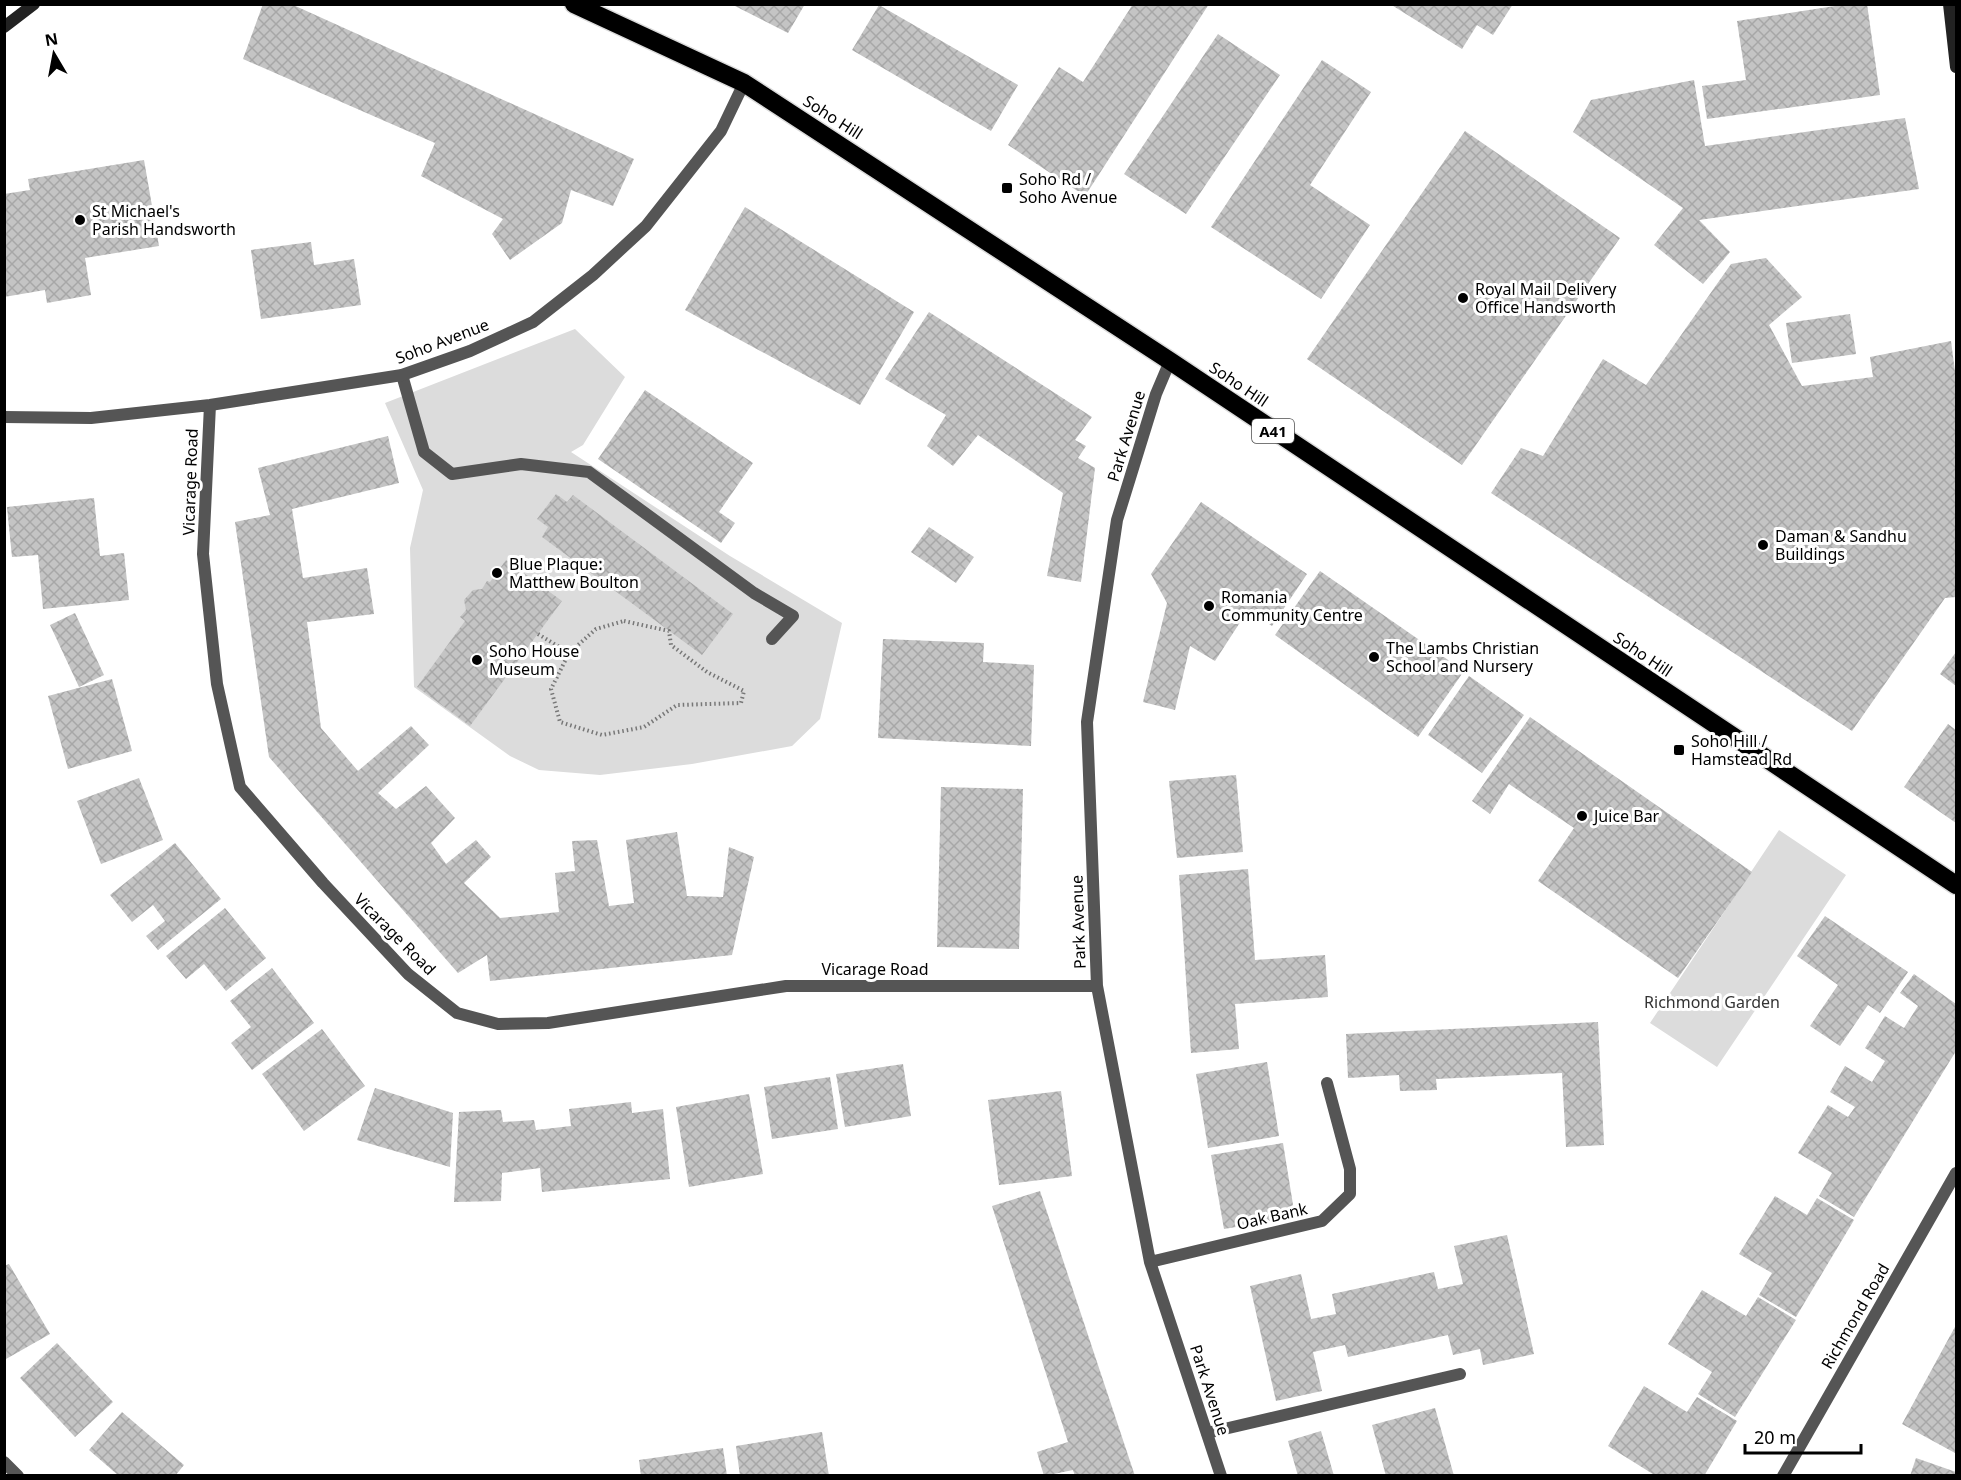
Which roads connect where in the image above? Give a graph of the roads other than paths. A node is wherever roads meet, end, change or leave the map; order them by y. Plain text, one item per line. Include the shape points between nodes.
1 (34, 4) edge
2 (574, 4) edge
3 (1948, 4) edge
4 (4, 27) edge
5 (1956, 67) edge
6 (744, 82) junction
7 (1170, 361) junction
8 (402, 375) junction
9 (210, 405) junction
10 (4, 417) edge
11 (772, 639) dead end
12 (1956, 885) edge
13 (1097, 986) junction
14 (1328, 1083) dead end
15 (1956, 1173) edge
16 (1150, 1262) junction
17 (1460, 1374) dead end
18 (1207, 1433) junction
19 (4, 1462) edge
20 (18, 1476) edge
21 (1221, 1476) edge
22 (1783, 1476) edge

1 - 4 main road
2 - 6 highway, Soho Hill / A41
3 - 5 main road
6 - 7 highway, Soho Hill / A41
6 - 8 street, Soho Avenue via 721,131 646,226 593,274 533,322 470,351
7 - 12 highway, Soho Hill / A41
7 - 13 street, Park Avenue via 1117,520 1086,722
8 - 9 street, Soho Avenue
8 - 11 street via 424,452 452,474 521,464 589,472 754,593 793,616
9 - 10 street, Soho Avenue via 92,418
9 - 13 street, Vicarage Road via 203,554 218,684 240,787 322,883 408,974 457,1013 498,1024 548,1023 786,986
13 - 16 street, Park Avenue
14 - 16 street, Oak Bank via 1350,1169 1350,1194 1322,1221
15 - 22 street, Richmond Road
16 - 18 street, Park Avenue
17 - 18 street
18 - 21 street, Park Avenue
19 - 20 street

